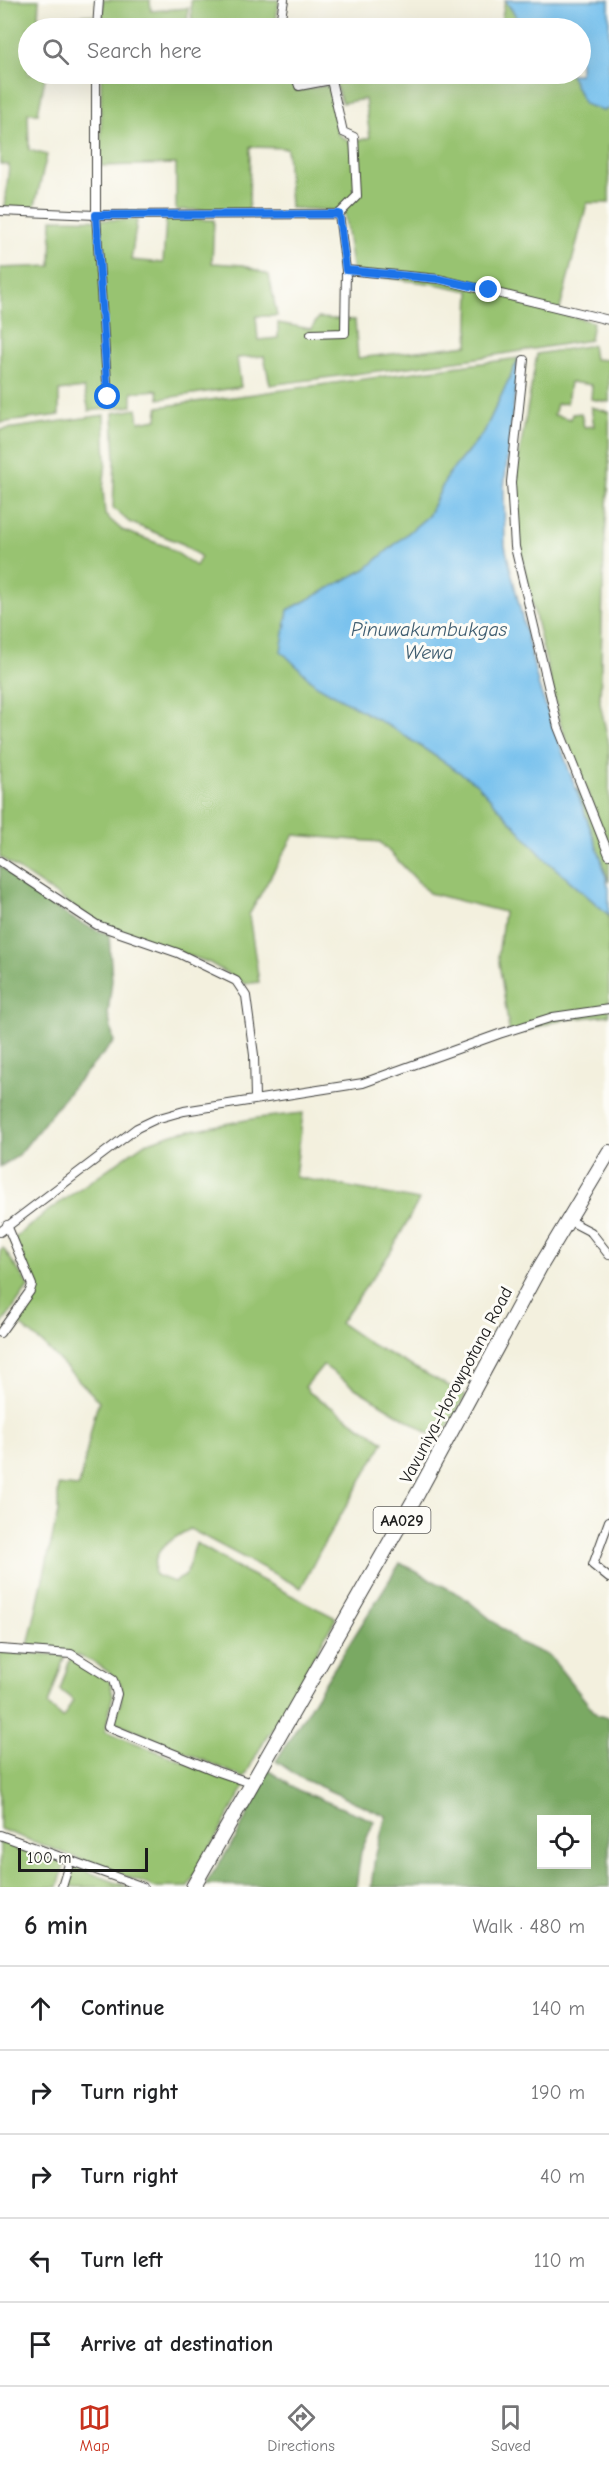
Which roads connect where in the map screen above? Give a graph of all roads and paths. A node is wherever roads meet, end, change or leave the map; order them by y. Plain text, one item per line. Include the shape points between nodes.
1 (99, 0) edge
2 (284, 0) edge
3 (98, 18) edge
4 (281, 18) edge
5 (96, 84) edge
6 (332, 84) edge
7 (0, 212) edge
8 (339, 214) junction
9 (96, 215) junction
10 (346, 270) junction
11 (609, 320) edge
12 (311, 334) dead end
13 (524, 360) dead end
14 (108, 397) dead end
15 (609, 855) edge
16 (0, 861) edge
17 (609, 1009) edge
18 (255, 1099) junction
19 (609, 1152) edge
20 (568, 1220) junction
21 (7, 1225) junction
22 (0, 1232) edge
23 (609, 1255) edge
24 (0, 1333) edge
25 (609, 1521) edge
26 (609, 1578) edge
27 (0, 1649) edge
28 (252, 1783) junction
29 (0, 1835) edge
30 (70, 1861) junction
31 (62, 1887) edge
32 (142, 1887) edge
33 (193, 1887) edge

1 - 3 street
2 - 4 street
5 - 9 street
6 - 8 street via 343,132 354,137 357,195
7 - 9 street
8 - 9 street
8 - 10 street
9 - 14 street
10 - 11 street via 439,279
10 - 12 street via 345,333
13 - 15 street via 511,482 515,547 558,727
16 - 18 street via 97,925 178,953 236,981 246,996 255,1055
17 - 18 street via 553,1017 363,1083
18 - 21 street via 184,1111 137,1128
19 - 20 highway, Vavuniya-Horowpotana Road / AA029
20 - 23 street via 591,1232
20 - 28 highway, Vavuniya-Horowpotana Road / AA029
21 - 22 street
21 - 24 street via 32,1285
25 - 26 street via 593,1565
27 - 28 street via 71,1654 112,1680 117,1694 108,1727
28 - 33 highway, Vavuniya-Horowpotana Road / AA029
29 - 30 street
30 - 31 street
30 - 32 street

